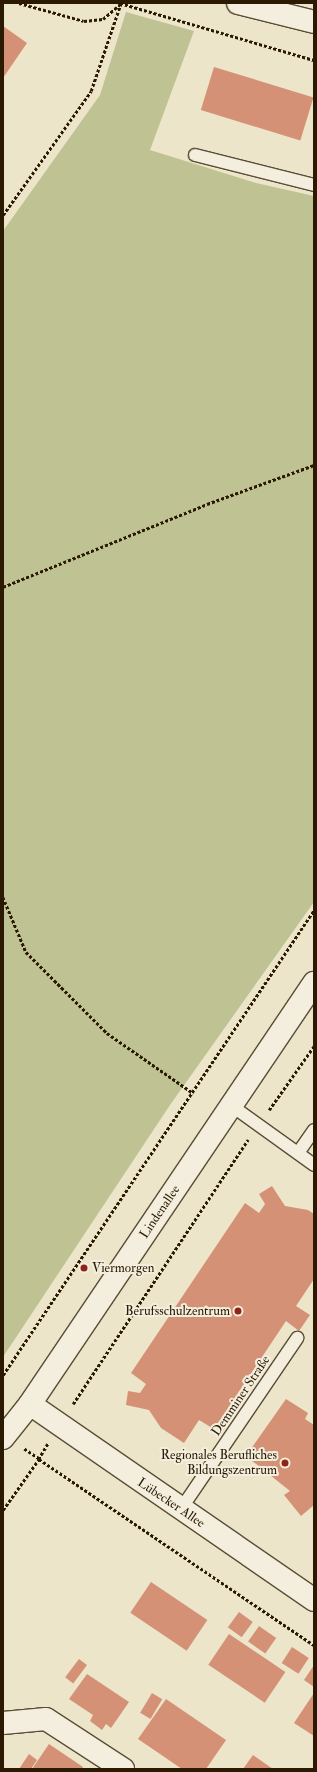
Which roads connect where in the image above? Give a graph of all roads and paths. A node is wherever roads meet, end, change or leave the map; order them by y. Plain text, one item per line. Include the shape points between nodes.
1 (19, 3) edge
2 (121, 3) edge
3 (238, 3) edge
4 (314, 22) edge
5 (314, 60) edge
6 (195, 155) dead end
7 (314, 185) edge
8 (3, 215) edge
9 (314, 465) edge
10 (3, 587) edge
11 (3, 897) edge
12 (314, 910) edge
13 (314, 983) edge
14 (314, 1046) edge
15 (193, 1093) junction
16 (232, 1106) junction
17 (259, 1125) junction
18 (314, 1130) edge
19 (298, 1153) junction
20 (314, 1165) edge
21 (297, 1338) dead end
22 (3, 1375) edge
23 (30, 1404) junction
24 (59, 1425) junction
25 (3, 1438) edge
26 (39, 1459) junction
27 (181, 1509) junction
28 (3, 1510) edge
29 (314, 1600) edge
30 (314, 1645) edge
31 (3, 1724) edge
32 (123, 1769) edge

1 - 2 path via 84,21 102,19
2 - 5 path
2 - 8 path via 91,91
3 - 4 street
6 - 7 lane
9 - 10 path via 207,504
11 - 15 path via 26,952 107,1033
12 - 15 path
13 - 16 street, Lindenallee
14 - 17 path
15 - 22 path
16 - 17 lane
16 - 23 street, Lindenallee
17 - 19 lane
17 - 24 path
18 - 19 lane
19 - 20 lane
21 - 27 lane, Demminer Straße
23 - 24 street, Lübecker Allee
23 - 25 street, Lindenallee
24 - 26 path
24 - 27 street, Lübecker Allee
26 - 28 path
26 - 30 path
27 - 29 street, Lübecker Allee
31 - 32 street via 46,1719

